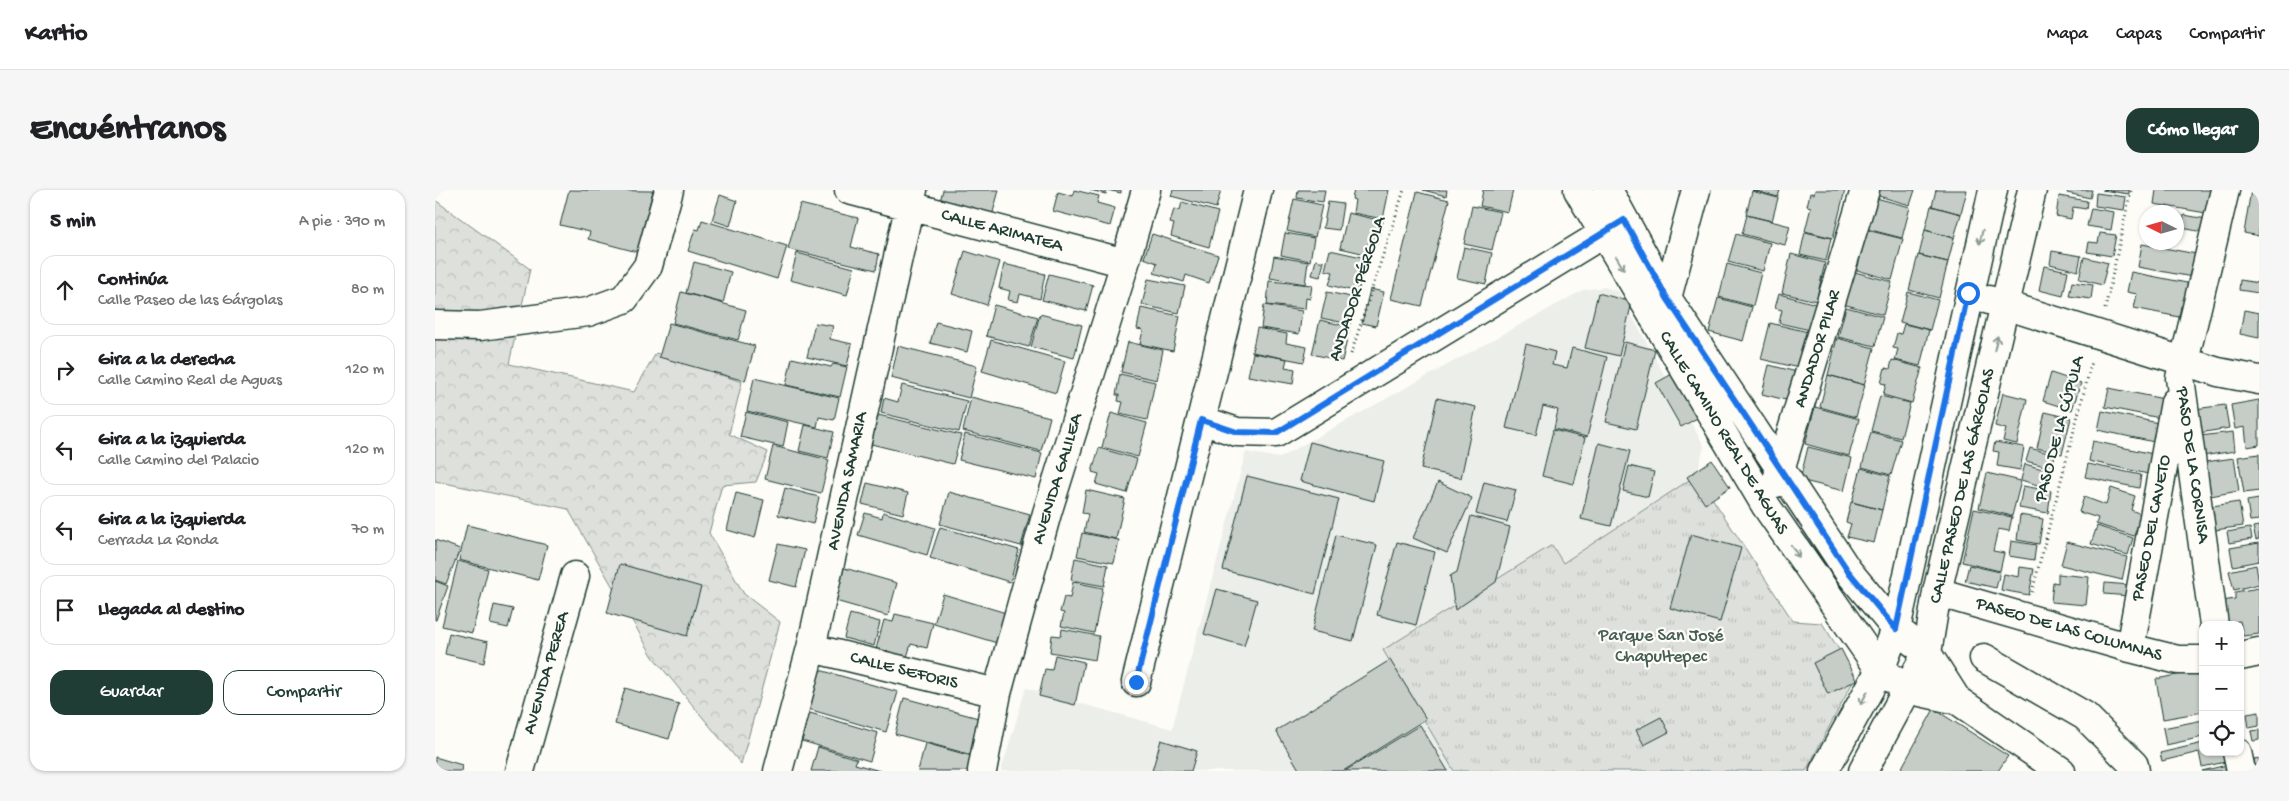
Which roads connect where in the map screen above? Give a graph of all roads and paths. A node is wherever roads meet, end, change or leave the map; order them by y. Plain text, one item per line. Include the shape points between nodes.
1 (669, 190) edge
2 (849, 190) edge
3 (1145, 190) edge
4 (1258, 190) edge
5 (1404, 190) edge
6 (1578, 190) edge
7 (1608, 190) edge
8 (1696, 190) edge
9 (1865, 190) edge
10 (1993, 190) edge
11 (2032, 190) edge
12 (2131, 190) edge
13 (2225, 190) edge
14 (911, 198) edge
15 (1613, 227) junction
16 (1125, 263) junction
17 (1968, 293) junction
18 (2005, 305) junction
19 (1660, 309) junction
20 (435, 325) edge
21 (2099, 334) junction
22 (2181, 369) junction
23 (2259, 380) edge
24 (1338, 397) junction
25 (1201, 420) junction
26 (1781, 470) junction
27 (1765, 506) junction
28 (575, 576) dead end
29 (1937, 592) junction
30 (2025, 619) junction
31 (2213, 621) edge
32 (1896, 629) junction
33 (811, 648) junction
34 (2129, 648) junction
35 (2259, 652) edge
36 (1927, 653) junction
37 (2244, 655) edge
38 (1984, 658) dead end
39 (2199, 660) edge
40 (1879, 670) junction
41 (1136, 682) dead end
42 (1907, 689) junction
43 (997, 693) junction
44 (1957, 700) junction
45 (2238, 756) edge
46 (519, 771) edge
47 (778, 771) edge
48 (983, 771) edge
49 (1824, 771) edge
50 (1863, 771) edge
51 (2061, 771) edge
52 (2135, 771) edge
53 (2241, 771) edge

1 - 20 street via 648,266 625,299 587,312 489,325
2 - 14 street, CALLE ARIMATEA
3 - 16 street, AVENIDA GALILEA
4 - 25 street
5 - 24 path, ANDADOR PÉRGOLA
6 - 15 street, CALLE CAMINO REAL DE AGUAS
7 - 15 street, CALLE CAMINO REAL DE AGUAS
8 - 19 street
9 - 26 street, ANDADOR PILAR
10 -> 17 street, CALLE PASEO DE LAS GÁRGOLAS
11 - 18 street, CALLE PASEO DE LAS GÁRGOLAS
12 - 21 path, PASO DE LA CÚPULA
13 - 22 street, PASO DE LA CORNISA
14 - 16 street, CALLE ARIMATEA
14 - 33 street, AVENIDA SAMARIA
15 - 19 street, CALLE CAMINO REAL DE AGUAS
15 - 24 street
16 - 43 street, AVENIDA GALILEA via 1047,513
17 - 18 street
17 - 32 street, CALLE PASEO DE LAS GÁRGOLAS
18 - 21 street
29 -> 18 street, CALLE PASEO DE LAS GÁRGOLAS
19 - 26 street, CALLE CAMINO REAL DE AGUAS
19 - 27 street, CALLE CAMINO REAL DE AGUAS
21 - 22 street
21 - 30 path, PASO DE LA CÚPULA
22 - 23 street
22 - 31 street, PASO DE LA CORNISA
22 - 34 street, PASEO DEL CAVETO
24 - 25 street via 1276,433 1237,432
25 - 41 street
26 - 27 street, ANDADOR PILAR
26 - 32 street, CALLE CAMINO REAL DE AGUAS via 1848,571
27 -> 40 street, CALLE CAMINO REAL DE AGUAS
28 - 46 street, AVENIDA PEREA
29 - 30 street, PASEO DE LAS COLUMNAS
29 - 36 street, CALLE PASEO DE LAS GÁRGOLAS
30 - 34 street, PASEO DE LAS COLUMNAS
32 - 36 street, CALLE CAMINO REAL DE AGUAS
32 - 40 street, CALLE PASEO DE LAS GÁRGOLAS
33 - 43 street, CALLE SEFORIS
33 - 47 street, AVENIDA SAMARIA
34 - 39 street, PASEO DE LAS COLUMNAS via 2178,660
35 - 37 street
36 - 42 street, CALLE PASEO DE LAS GÁRGOLAS
36 - 44 street, CALLE CAMINO REAL DE AGUAS
38 - 52 street via 2085,716 2134,765
40 - 42 street
40 -> 49 street, CALLE PASEO DE LAS GÁRGOLAS
42 - 44 street
42 - 50 street, CALLE PASEO DE LAS GÁRGOLAS
43 - 48 street, AVENIDA GALILEA
44 - 51 street
45 - 53 street

